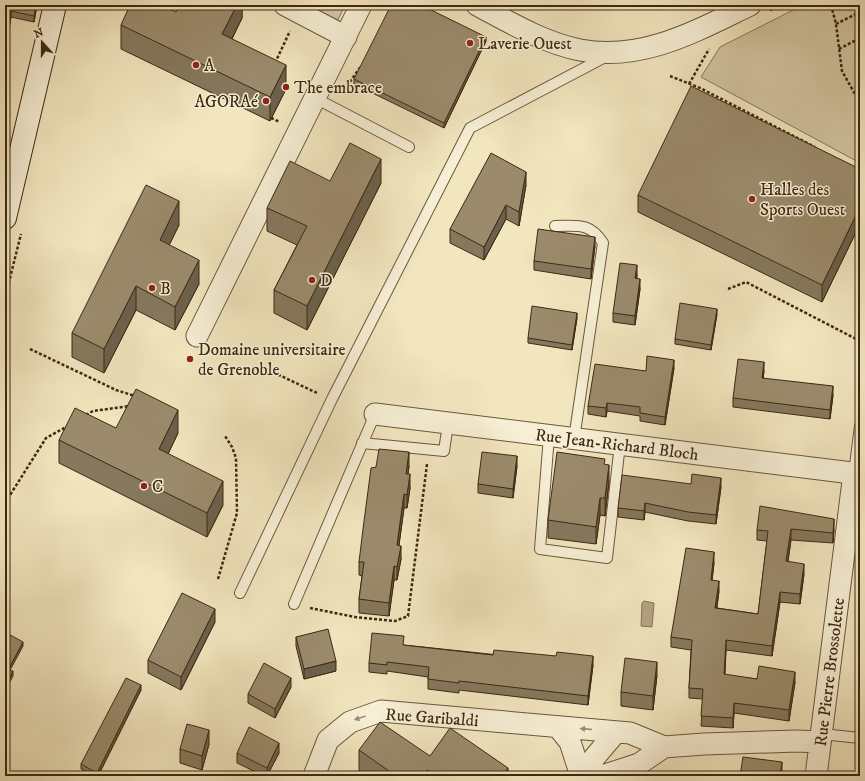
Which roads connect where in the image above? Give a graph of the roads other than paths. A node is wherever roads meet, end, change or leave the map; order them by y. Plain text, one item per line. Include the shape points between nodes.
1 (55, 5) edge
2 (361, 5) edge
3 (478, 5) edge
4 (750, 5) edge
5 (292, 9) edge
6 (346, 37) junction
7 (613, 52) junction
8 (323, 103) junction
9 (409, 147) dead end
10 (5, 218) edge
11 (555, 226) dead end
12 (197, 336) dead end
13 (375, 414) joint
14 (448, 424) junction
15 (860, 426) edge
16 (549, 436) junction
17 (574, 439) junction
18 (362, 443) junction
19 (620, 444) junction
20 (857, 473) edge
21 (240, 593) dead end
22 (294, 604) road end
23 (558, 727) junction
24 (616, 732) junction
25 (821, 738) junction
26 (860, 738) edge
27 (664, 747) junction
28 (314, 776) edge
29 (581, 776) edge
30 (586, 776) edge
31 (602, 776) edge
32 (816, 776) edge

1 - 10 street
2 - 6 street
3 - 7 street via 566,46 581,50
4 - 7 street via 670,42 644,50
5 - 6 street
6 - 8 street
7 - 21 lane via 470,128 332,399
8 - 9 lane
8 - 12 street
11 - 17 lane via 584,226 594,232 603,243
13 - 14 street, Rue Jean-Richard Bloch
13 - 18 lane
14 - 16 street, Rue Jean-Richard Bloch
14 - 18 lane via 444,451
15 - 20 lane
16 - 17 street, Rue Jean-Richard Bloch
16 - 19 lane via 540,549 607,558
17 - 19 street, Rue Jean-Richard Bloch
18 - 22 lane
19 - 20 street, Rue Jean-Richard Bloch
20 - 25 street, Rue Pierre Brossolette
24 -> 23 street, Rue Garibaldi
23 -> 28 street, Rue Garibaldi via 381,711 350,722 328,740
23 - 29 street via 570,742
24 - 27 street, Rue Garibaldi via 630,733
24 - 30 street via 594,758
25 - 26 lane
25 - 27 street
25 - 32 street, Rue Pierre Brossolette
27 - 31 street via 639,764

